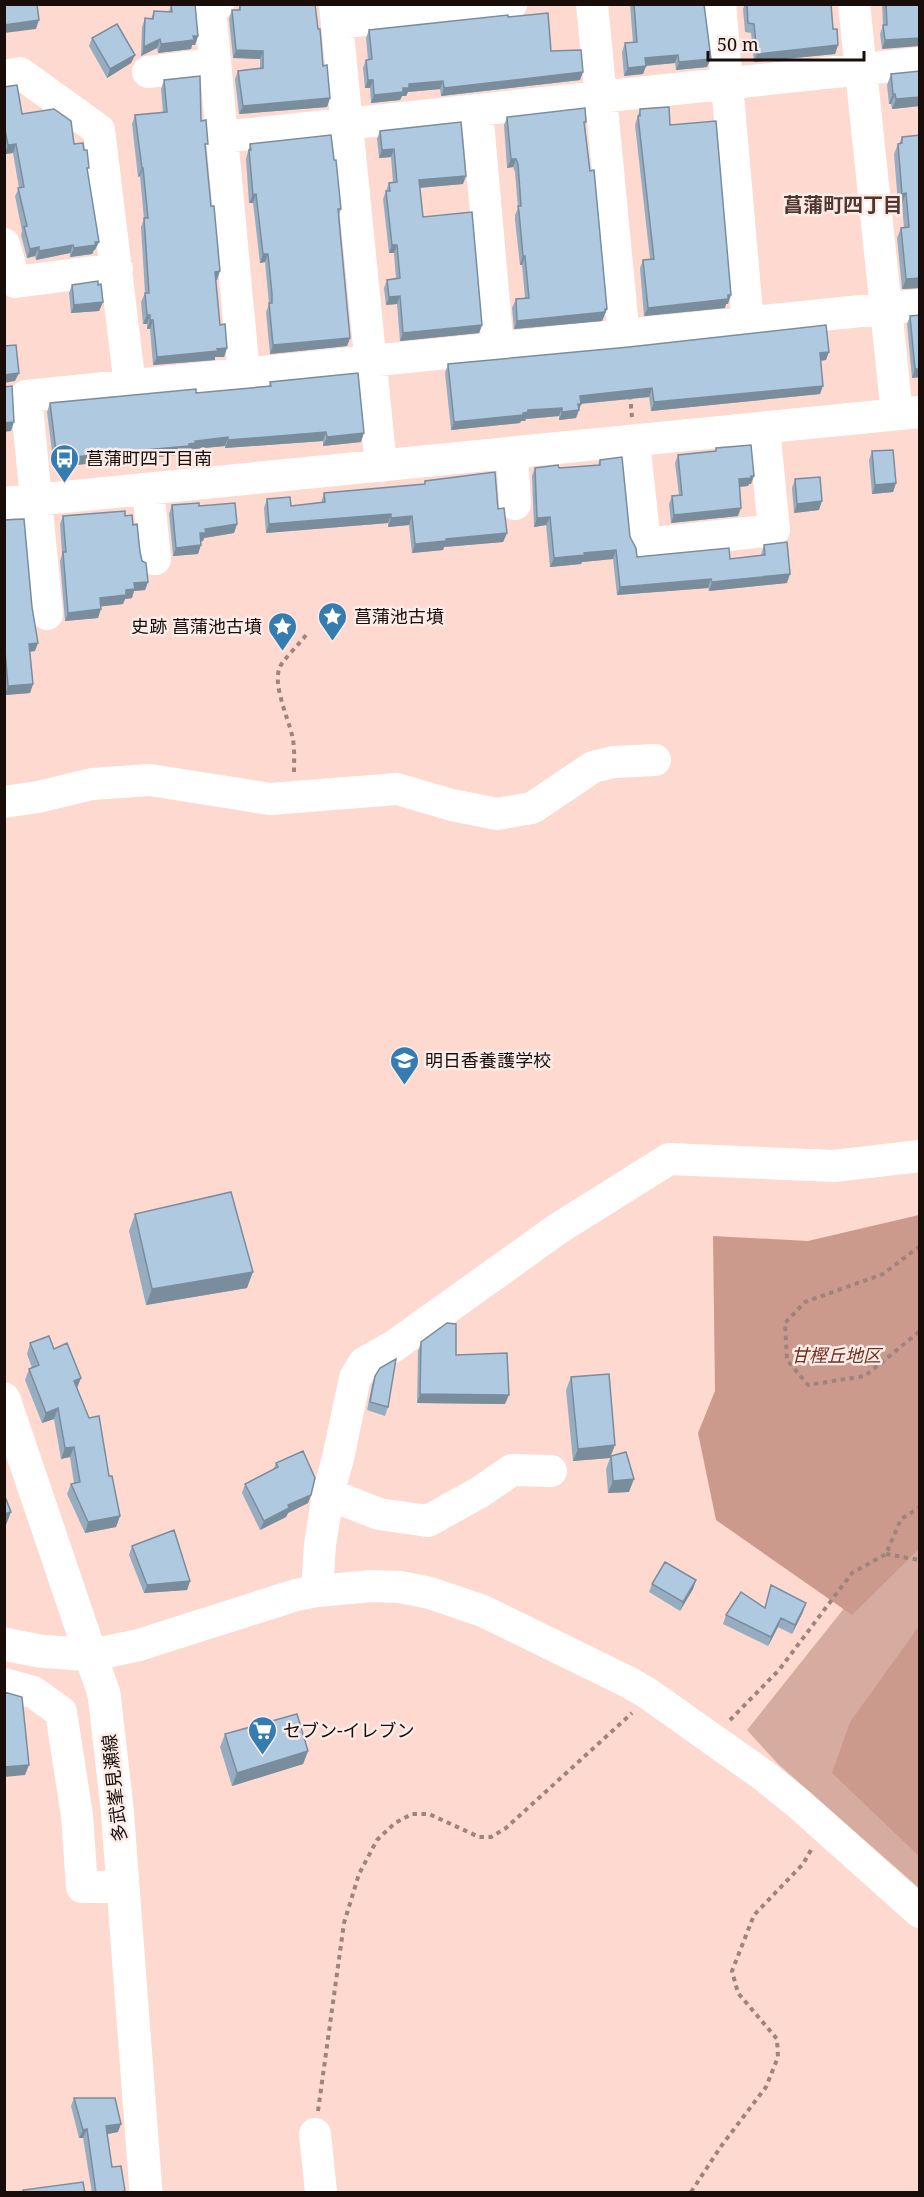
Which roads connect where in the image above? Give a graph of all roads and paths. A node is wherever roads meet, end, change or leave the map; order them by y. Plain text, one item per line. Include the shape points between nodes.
1 (218, 4) edge
2 (511, 4) edge
3 (592, 4) edge
4 (720, 4) edge
5 (854, 4) edge
6 (336, 14) edge
7 (920, 63) edge
8 (215, 64) junction
9 (860, 69) junction
10 (6, 70) edge
11 (148, 72) dead end
12 (727, 83) junction
13 (601, 97) junction
14 (477, 111) junction
15 (346, 123) junction
16 (222, 136) junction
17 (4, 244) edge
18 (117, 269) junction
19 (920, 305) edge
20 (885, 309) junction
21 (748, 324) junction
22 (624, 338) junction
23 (498, 349) junction
24 (370, 361) junction
25 (244, 374) junction
26 (629, 384) edge
27 (130, 386) junction
28 (908, 413) edge
29 (764, 428) junction
30 (634, 441) junction
31 (512, 453) junction
32 (381, 466) junction
33 (148, 489) junction
34 (36, 500) junction
35 (4, 503) edge
36 (515, 504) dead end
37 (155, 559) dead end
38 (47, 614) dead end
39 (306, 635) dead end
40 (656, 760) dead end
41 (295, 783) dead end
42 (4, 802) edge
43 (920, 1156) edge
44 (920, 1246) edge
45 (920, 1331) edge
46 (4, 1399) edge
47 (551, 1472) dead end
48 (328, 1494) junction
49 (920, 1507) edge
50 (886, 1554) junction
51 (920, 1560) edge
52 (317, 1591) junction
53 (4, 1644) edge
54 (92, 1655) junction
55 (4, 1684) edge
56 (647, 1694) junction
57 (712, 1738) junction
58 (824, 1827) junction
59 (123, 1887) junction
60 (920, 1912) edge
61 (315, 2134) joint
62 (146, 2193) edge
63 (321, 2193) edge
64 (691, 2193) edge

1 - 8 street via 210,8
2 - 6 street
3 - 13 street
4 - 12 street
5 - 9 street
6 - 15 street
7 - 9 street
8 - 11 street
8 - 16 street
9 - 12 street
9 - 20 street
10 - 18 street via 20,73 99,130
12 - 13 street
12 - 21 street
13 - 14 street
13 - 22 street
14 - 15 street
14 - 23 street
15 - 16 street
15 - 24 street
16 - 25 street
17 - 18 street via 15,282
18 - 27 street
19 - 20 street
20 - 21 street
20 - 28 street
21 - 22 street
22 - 23 street
23 - 24 street
24 - 25 street
24 - 32 street
25 - 27 street
26 - 30 path
27 - 34 street via 26,396
28 - 29 street
29 - 30 street
29 - 30 street via 774,530 657,543 645,544
30 - 31 street
31 - 32 street
31 - 36 street
32 - 33 street
33 - 34 street
33 - 37 street
34 - 35 street
34 - 38 street
39 - 41 path via 278,673 292,736
40 - 42 street via 593,767 532,808 497,814 397,789 270,799 150,780 92,784
43 - 48 street via 834,1166 669,1159 569,1222 364,1363 356,1378
44 - 45 path via 883,1274 804,1302 785,1323 787,1360 808,1385 865,1376
46 - 54 main road, 多武峯見瀬線
47 - 48 street via 512,1470 428,1521 379,1514
48 - 52 street
49 - 50 path via 901,1519
50 - 51 path
50 - 57 path via 852,1573 779,1670
52 - 54 street via 273,1601 139,1645
52 - 56 street via 372,1586 430,1593 483,1611
53 - 54 main road
54 - 59 main road, 多武峯見瀬線 via 104,1694
55 - 59 street via 33,1692 61,1712 77,1816 82,1887
56 - 57 street
56 - 61 path via 629,1717 506,1828 491,1837 479,1837 429,1814 412,1814 395,1822 377,1840 359,1874 344,1923
57 - 58 street
58 - 60 street
58 - 64 path via 803,1864 754,1915 732,1971 738,1993 777,2039 778,2057 766,2087
59 - 62 main road, 多武峯見瀬線
61 - 63 street

